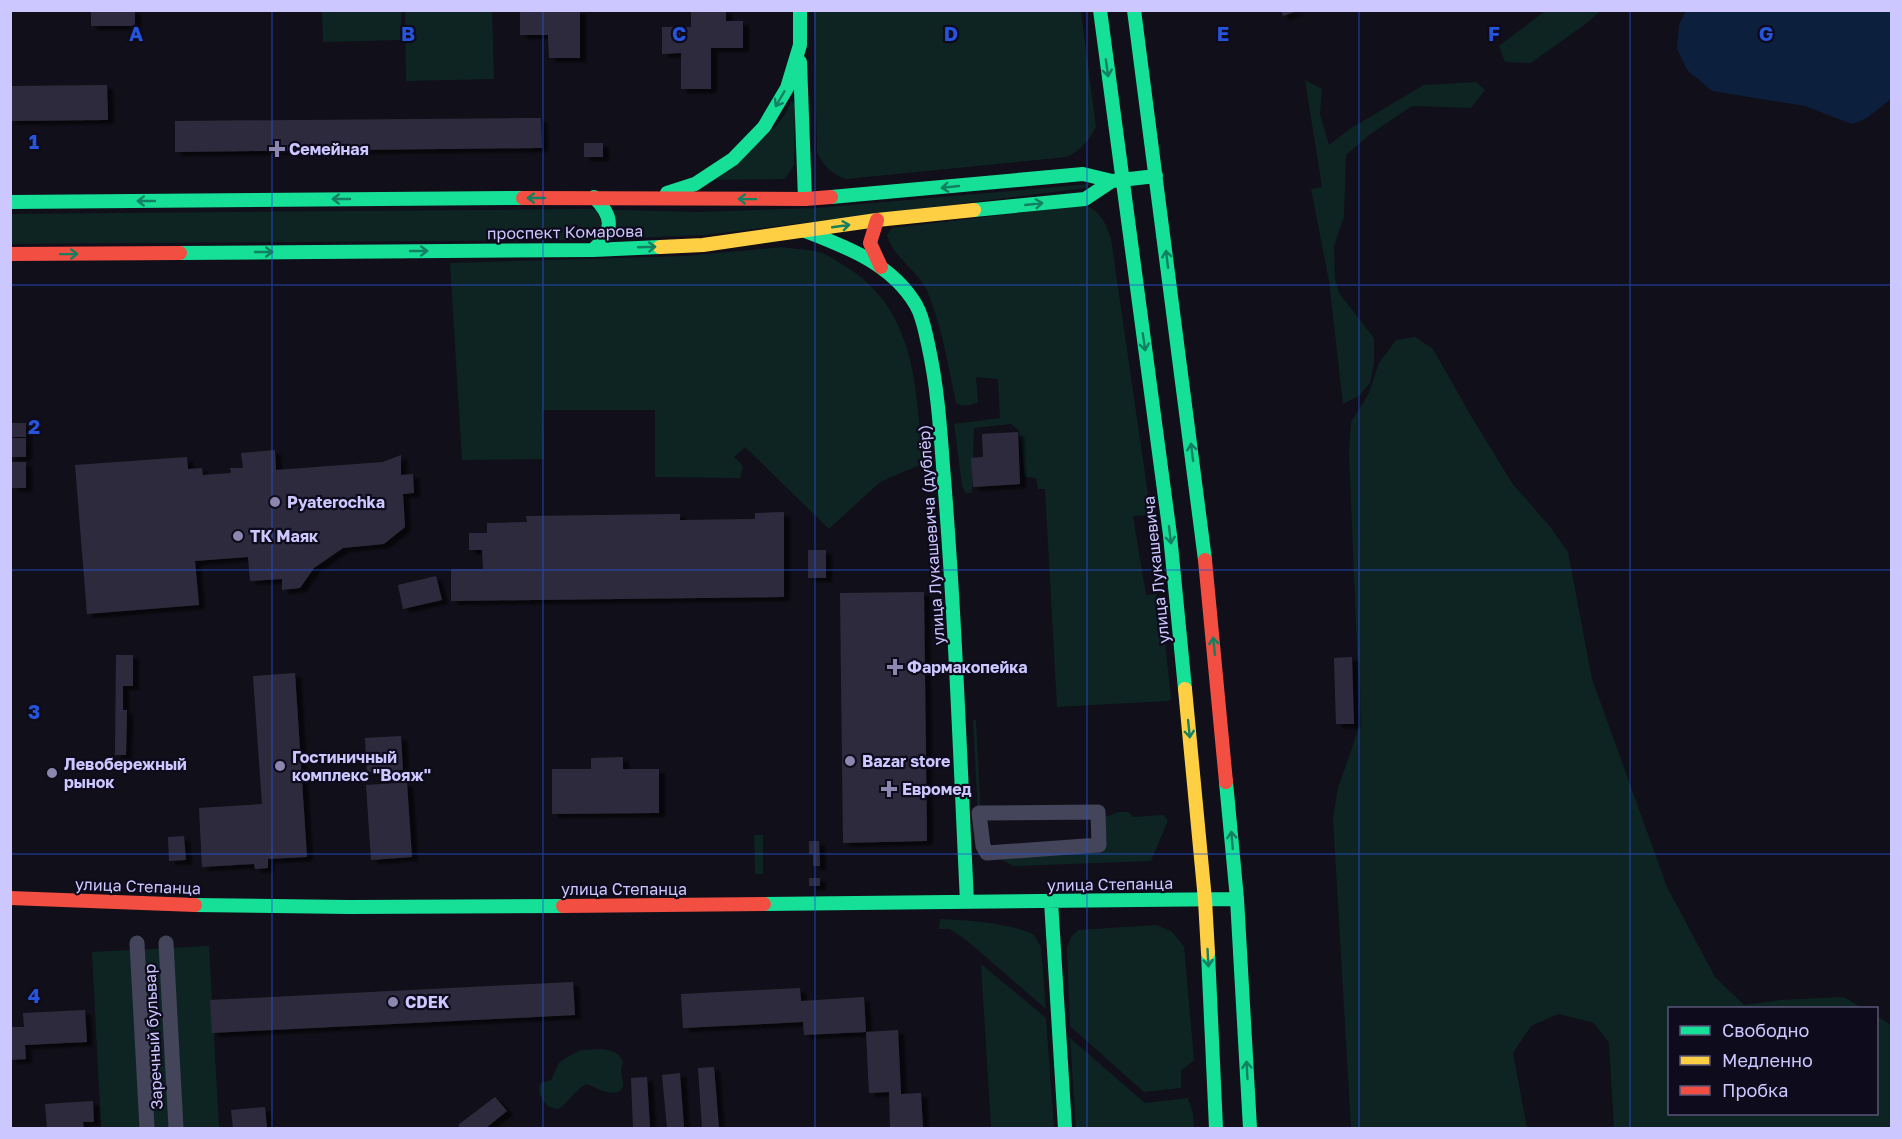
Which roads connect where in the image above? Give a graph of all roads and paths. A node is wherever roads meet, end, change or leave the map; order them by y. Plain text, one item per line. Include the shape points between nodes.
1 (800, 10) edge
2 (1100, 10) edge
3 (1134, 10) edge
4 (800, 45) junction
5 (1156, 176) junction
6 (1117, 180) junction
7 (594, 197) junction
8 (653, 198) junction
9 (805, 200) junction
10 (10, 202) edge
11 (877, 220) junction
12 (804, 231) junction
13 (593, 250) junction
14 (10, 254) edge
15 (881, 267) junction
16 (1099, 845) joint
17 (10, 898) edge
18 (1237, 899) junction
19 (1205, 900) junction
20 (1051, 901) junction
21 (967, 902) junction
22 (137, 943) dead end
23 (166, 943) dead end
24 (147, 1128) edge
25 (176, 1128) edge
26 (1065, 1128) edge
27 (1216, 1128) edge
28 (1250, 1128) edge

1 - 4 main road
2 -> 6 main road, улица Лукашевича
3 - 5 main road
4 -> 8 main road via 787,88 764,127 733,159 695,183
4 - 9 main road
5 - 6 main road, проспект Комарова
18 -> 5 main road via 1203,534
6 -> 9 main road, проспект Комарова via 1083,174
11 -> 6 main road, проспект Комарова via 1085,199
6 -> 19 main road, улица Лукашевича via 1170,535
7 - 8 main road, проспект Комарова
7 -> 10 main road, проспект Комарова
7 - 13 main road via 604,206 609,230
9 -> 8 main road, проспект Комарова
12 -> 11 main road, проспект Комарова
11 - 15 main road via 870,243
13 -> 12 main road, проспект Комарова via 703,245
12 - 15 main road, улица Лукашевича (дублёр) via 853,250
14 -> 13 main road, проспект Комарова
15 - 21 main road, улица Лукашевича (дублёр) via 902,285 917,306 937,395 948,512
16 - 16 street via 1098,812 979,813 987,853
17 - 21 main road, улица Степанца via 349,907
18 - 19 main road, улица Степанца
28 -> 18 main road
19 - 20 main road, улица Степанца
19 -> 27 main road, улица Лукашевича
20 - 21 main road, улица Степанца
20 - 26 main road
22 - 24 street, Заречный бульвар
23 - 25 street, Заречный бульвар

